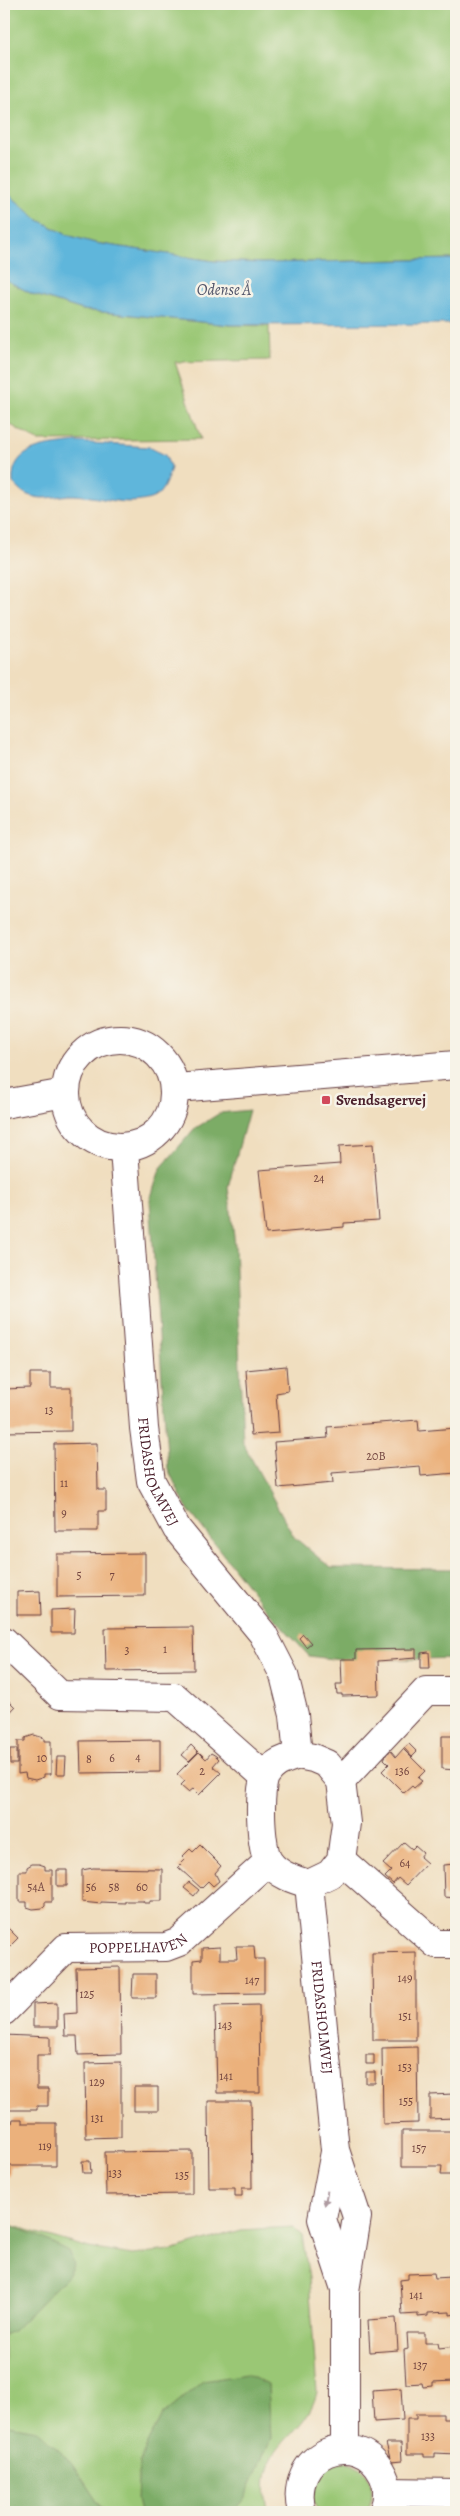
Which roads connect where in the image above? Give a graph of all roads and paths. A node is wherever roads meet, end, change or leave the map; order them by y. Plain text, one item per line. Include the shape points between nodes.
1 (456, 1066) edge
2 (176, 1088) junction
3 (65, 1093) junction
4 (4, 1104) edge
5 (124, 1149) junction
6 (4, 1641) edge
7 (456, 1691) edge
8 (298, 1755) junction
9 (264, 1776) junction
10 (341, 1781) junction
11 (341, 1860) junction
12 (268, 1862) junction
13 (309, 1884) junction
14 (456, 1944) edge
15 (4, 2011) edge
16 (345, 2449) junction
17 (456, 2493) edge
18 (385, 2502) edge
19 (302, 2512) edge

1 - 2 street
2 - 3 street via 169,1066 154,1050 134,1040 112,1039 94,1045 79,1057 70,1072
2 - 5 street via 171,1116 155,1137
3 - 4 street
3 - 5 street via 71,1117 88,1138 104,1146
5 - 8 street, FRIDASHOLMVEJ via 144,1428 151,1481 177,1529 263,1634 284,1675 294,1715
6 - 9 street via 60,1695 175,1697
7 - 10 street via 426,1691
8 - 9 street via 277,1762
8 - 10 street via 327,1764
9 - 12 street via 260,1821
10 - 11 street via 346,1823
11 - 13 street via 330,1874
11 - 14 street via 436,1944
12 - 13 street via 287,1877
12 - 15 street, POPPELHAVEN via 179,1942 166,1947 66,1948
13 - 16 street, FRIDASHOLMVEJ via 335,2150 322,2219 345,2291
16 - 18 street via 370,2458 379,2468 385,2479
16 - 19 street via 330,2451 316,2458 306,2469 300,2484
17 - 18 street

